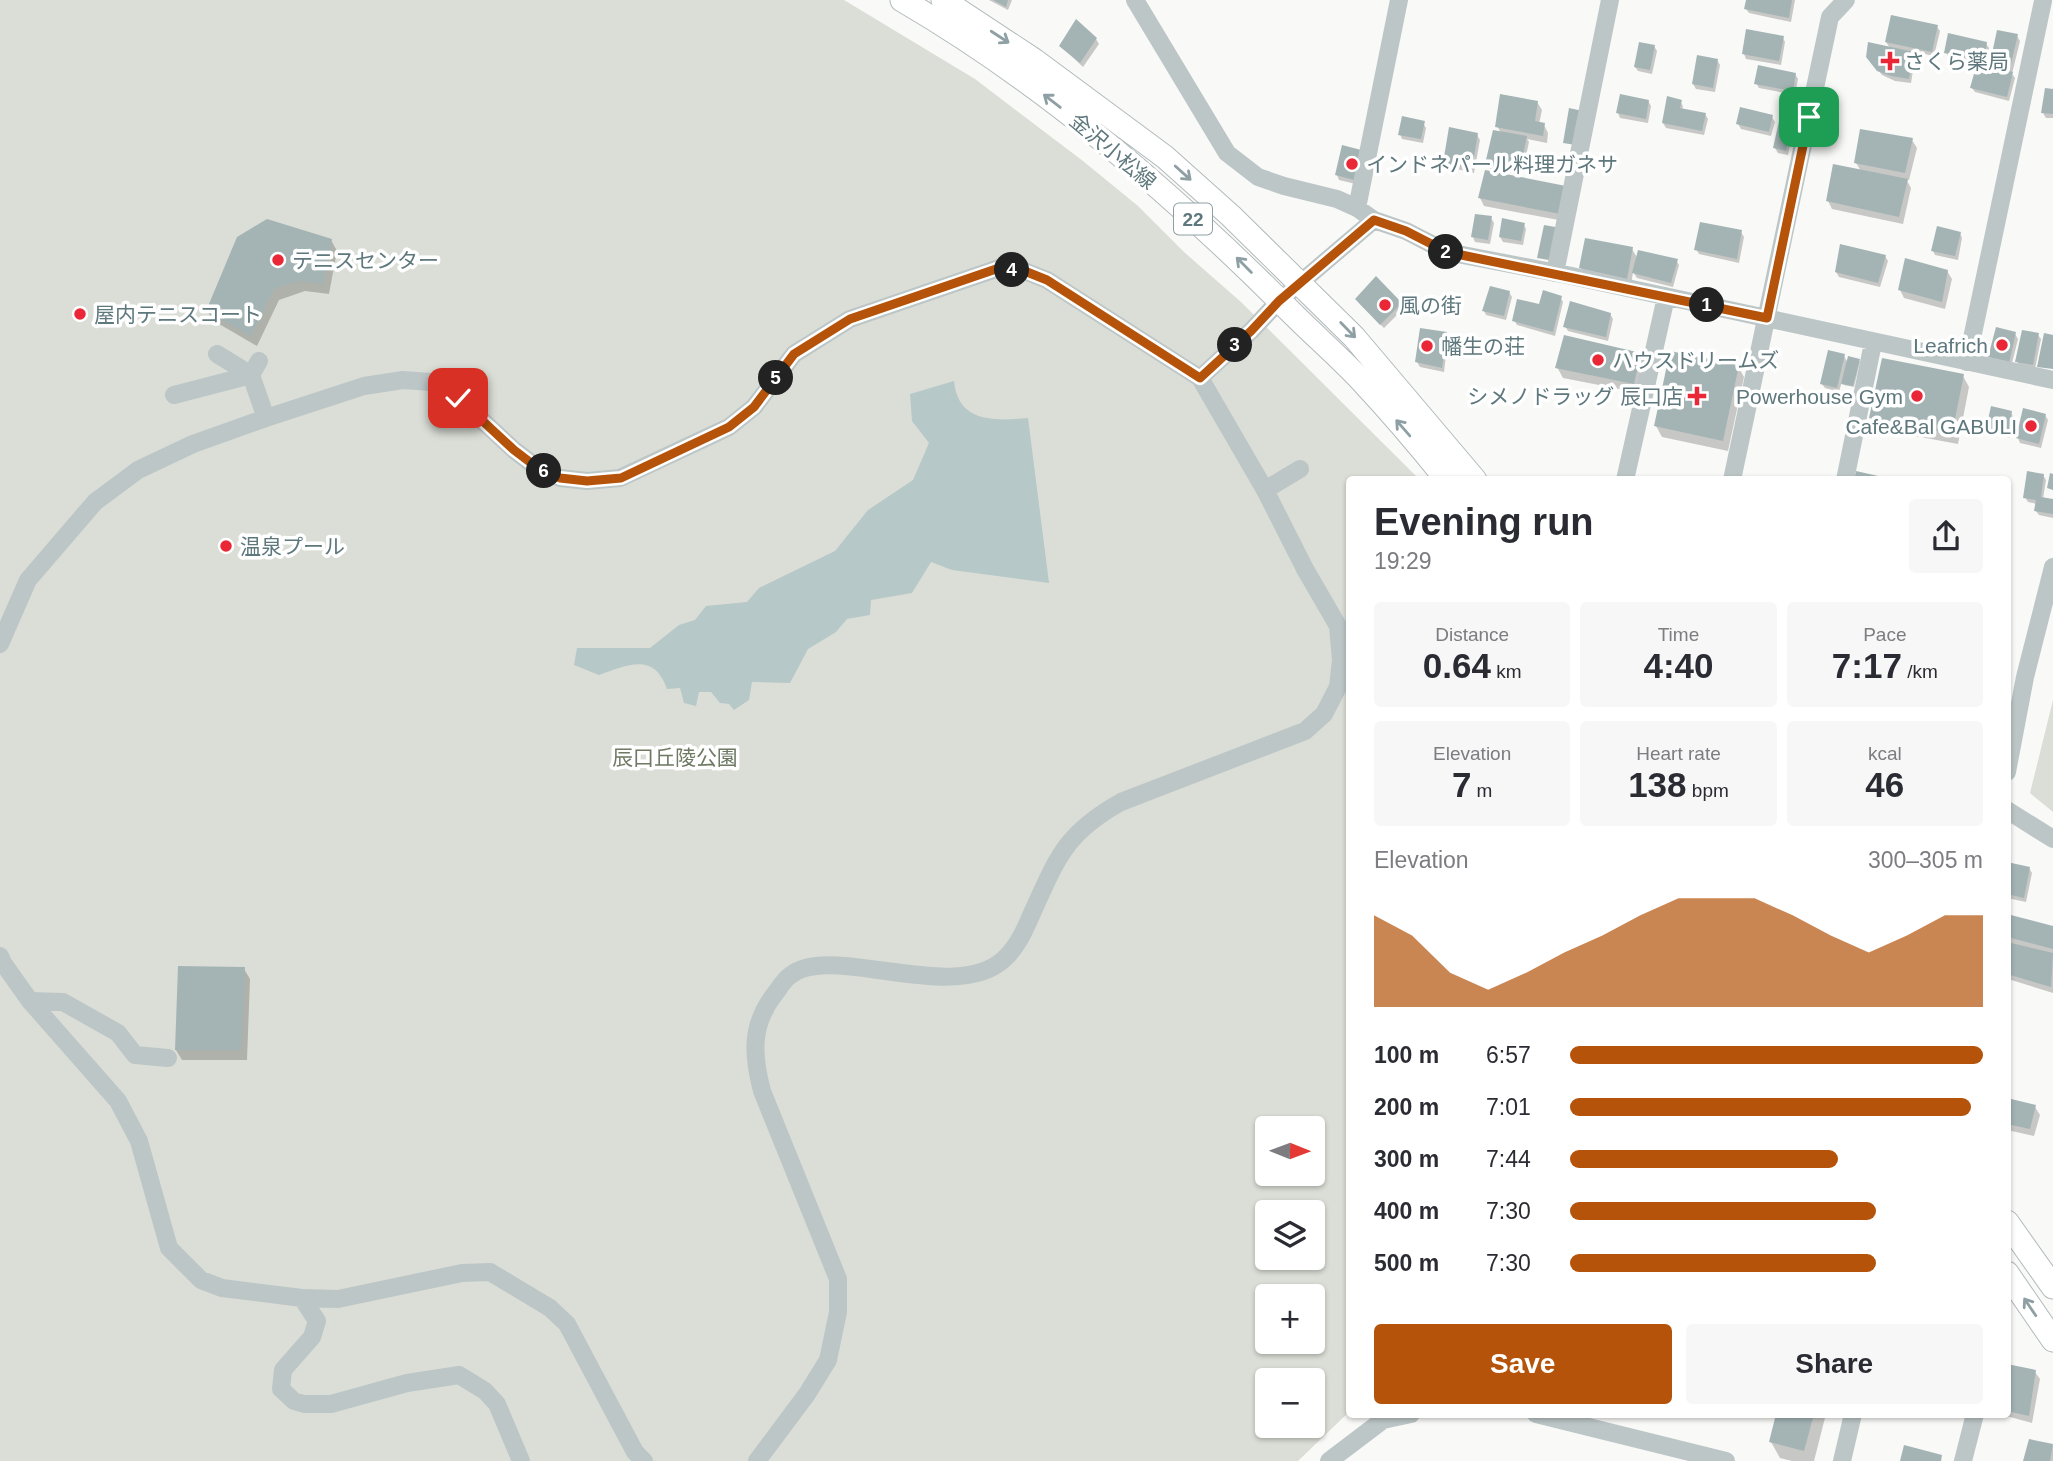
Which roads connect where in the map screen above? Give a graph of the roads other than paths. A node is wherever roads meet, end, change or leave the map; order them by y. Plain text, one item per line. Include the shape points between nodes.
1 (902, 0) edge
2 (943, 0) edge
3 (1135, 0) edge
4 (1399, 0) edge
5 (1610, 0) edge
6 (1846, 0) edge
7 (2042, 1) edge
8 (1357, 208) junction
9 (1374, 220) junction
10 (1555, 273) junction
11 (1300, 282) junction
12 (1666, 297) junction
13 (1279, 301) junction
14 (1767, 318) junction
15 (1874, 343) junction
16 (218, 354) dead end
17 (1966, 362) junction
18 (255, 368) junction
19 (1200, 378) junction
20 (2053, 380) edge
21 (174, 395) dead end
22 (266, 418) junction
23 (1300, 469) dead end
24 (1444, 476) edge
25 (1472, 476) edge
26 (1626, 476) edge
27 (1733, 476) edge
28 (1846, 476) edge
29 (1265, 490) junction
30 (2053, 567) edge
31 (0, 644) edge
32 (2011, 675) edge
33 (2025, 677) junction
34 (2011, 751) edge
35 (2011, 813) edge
36 (2053, 839) edge
37 (0, 956) edge
38 (30, 1000) junction
39 (168, 1058) dead end
40 (2011, 1228) edge
41 (2011, 1280) edge
42 (2053, 1287) edge
43 (302, 1298) junction
44 (2053, 1340) edge
45 (1392, 1418) edge
46 (1552, 1418) edge
47 (1852, 1418) edge
48 (1974, 1418) edge
49 (521, 1461) edge
50 (644, 1461) edge
51 (757, 1461) edge
52 (1329, 1461) edge
53 (1726, 1461) edge
54 (1842, 1461) edge
55 (1963, 1461) edge

13 -> 1 main road, 金沢小松線 / 22 via 1238,258 1049,98
2 -> 11 main road, 金沢小松線 / 22 via 1034,60 1165,157
3 - 8 street via 1227,153 1258,177
4 - 8 street
5 - 10 street
6 - 14 street via 1830,17
7 - 17 street
8 - 9 street
9 - 10 street via 1447,252
9 - 11 street
10 - 12 street
11 - 13 street
11 -> 25 main road, 金沢小松線 / 22 via 1354,337
12 - 14 street
12 - 26 street
13 - 19 street
24 -> 13 main road, 金沢小松線 / 22 via 1361,380
14 - 15 street
14 - 27 street
15 - 17 street
15 - 28 street
16 - 18 street
17 - 20 street
18 - 21 street
18 - 22 street
19 - 22 street via 1047,280 999,268 850,319 794,354 754,407 729,427 621,478 560,478 535,466 458,398 431,382 404,380 364,386
19 - 29 street
22 - 31 street via 192,444 138,470 95,502 28,580
23 - 29 street
29 - 51 street via 1338,626 1338,687 1324,714 1305,731 1095,817 1071,839 1054,866 1021,939 985,972 949,977 835,964 808,967 791,974 769,1001 757,1028 754,1061 838,1279 838,1312 828,1360
30 - 33 street
32 - 33 street
33 - 34 street
35 - 36 street
37 - 38 street
38 - 39 street via 62,1002 118,1033 135,1055
38 - 43 street via 118,1101 139,1141 169,1248 201,1279 222,1287
40 - 42 main road
44 -> 41 main road
43 - 49 street via 317,1321 312,1337 283,1370 281,1389 294,1401 331,1404 407,1383 459,1375 497,1404
43 - 50 street via 338,1299 462,1273 491,1272 550,1308 567,1324
45 - 52 street via 1383,1420
46 - 53 street
47 - 54 street
48 - 55 street

